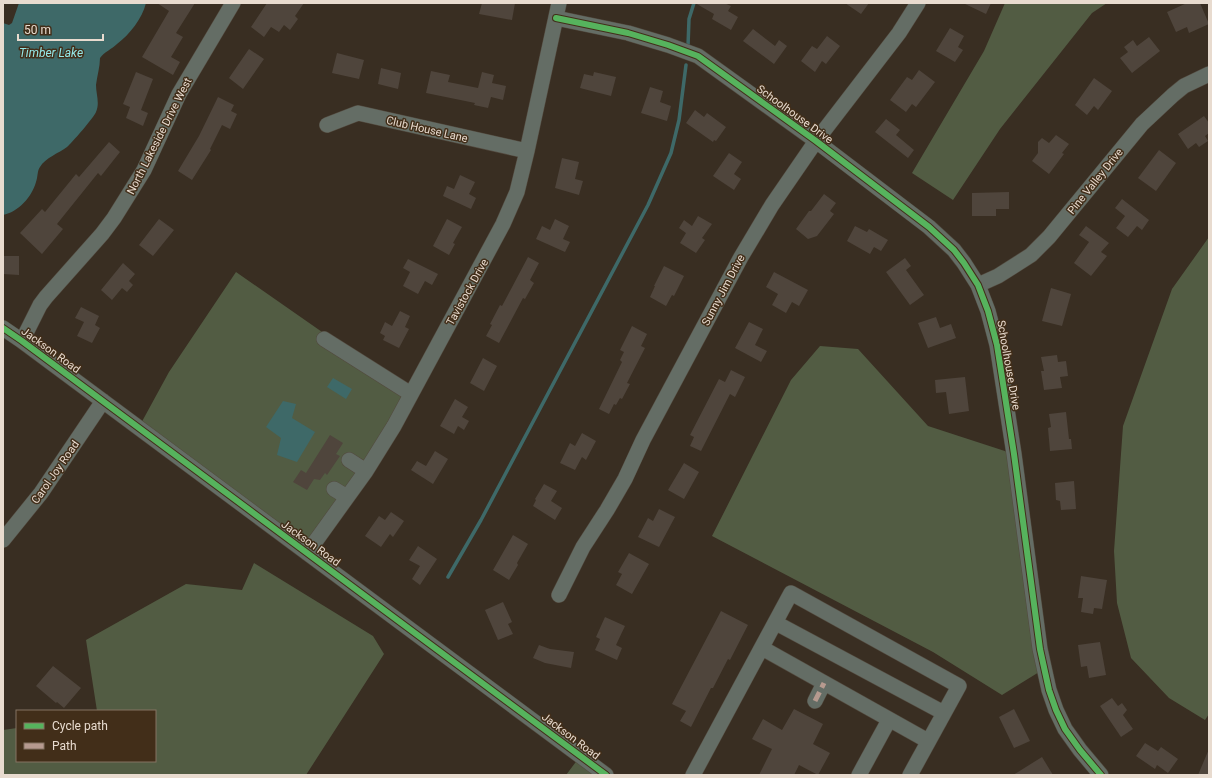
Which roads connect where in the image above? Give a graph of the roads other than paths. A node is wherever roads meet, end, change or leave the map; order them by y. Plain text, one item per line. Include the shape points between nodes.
1 (233, 3) edge
2 (559, 3) edge
3 (918, 3) edge
4 (556, 18) junction
5 (1209, 74) edge
6 (327, 125) dead end
7 (816, 141) junction
8 (527, 151) junction
9 (978, 285) junction
10 (3, 328) edge
11 (324, 339) dead end
12 (22, 341) junction
13 (411, 394) junction
14 (103, 401) junction
15 (349, 460) dead end
16 (366, 471) junction
17 (334, 489) dead end
18 (347, 497) junction
19 (3, 540) edge
20 (307, 553) junction
21 (559, 595) dead end
22 (776, 623) junction
23 (762, 648) junction
24 (824, 683) junction
25 (815, 701) dead end
26 (944, 713) junction
27 (889, 720) junction
28 (928, 741) junction
29 (606, 775) edge
30 (693, 775) edge
31 (859, 775) edge
32 (910, 775) edge
33 (1101, 775) edge

1 - 12 street, North Lakeside Drive West via 179,94 144,170 123,205 102,234 40,305
2 - 4 street, Tavistock Drive
3 - 7 street, Sunny Jim Drive via 899,33
4 - 7 street, Schoolhouse Drive via 628,33 698,56
4 - 8 street, Tavistock Drive
5 - 9 street, Pine Valley Drive via 1184,86 1142,124 1054,232 1031,255 998,276
6 - 8 street, Club House Lane via 358,113
7 - 9 street, Schoolhouse Drive via 941,237 954,250
7 - 21 street, Sunny Jim Drive via 772,205 741,257 643,440 625,479 582,547
8 - 13 street, Tavistock Drive via 517,192 503,224
9 - 33 street, Schoolhouse Drive via 988,310 998,351 1040,649 1049,690 1065,729
10 - 12 street, Jackson Road
11 - 13 street
12 - 14 street, Jackson Road
13 - 16 street, Tavistock Drive
14 - 19 street, Carol Joy Road via 41,493
14 - 20 street, Jackson Road
15 - 16 street
16 - 18 street, Tavistock Drive
17 - 18 street
18 - 20 street, Tavistock Drive
20 - 29 street, Jackson Road
22 - 23 street
22 - 26 street
22 - 26 street via 791,594 959,686
23 - 24 street
23 - 30 street via 713,730
24 - 25 street
24 - 27 street
26 - 28 street
27 - 28 street
27 - 31 street
28 - 32 street

